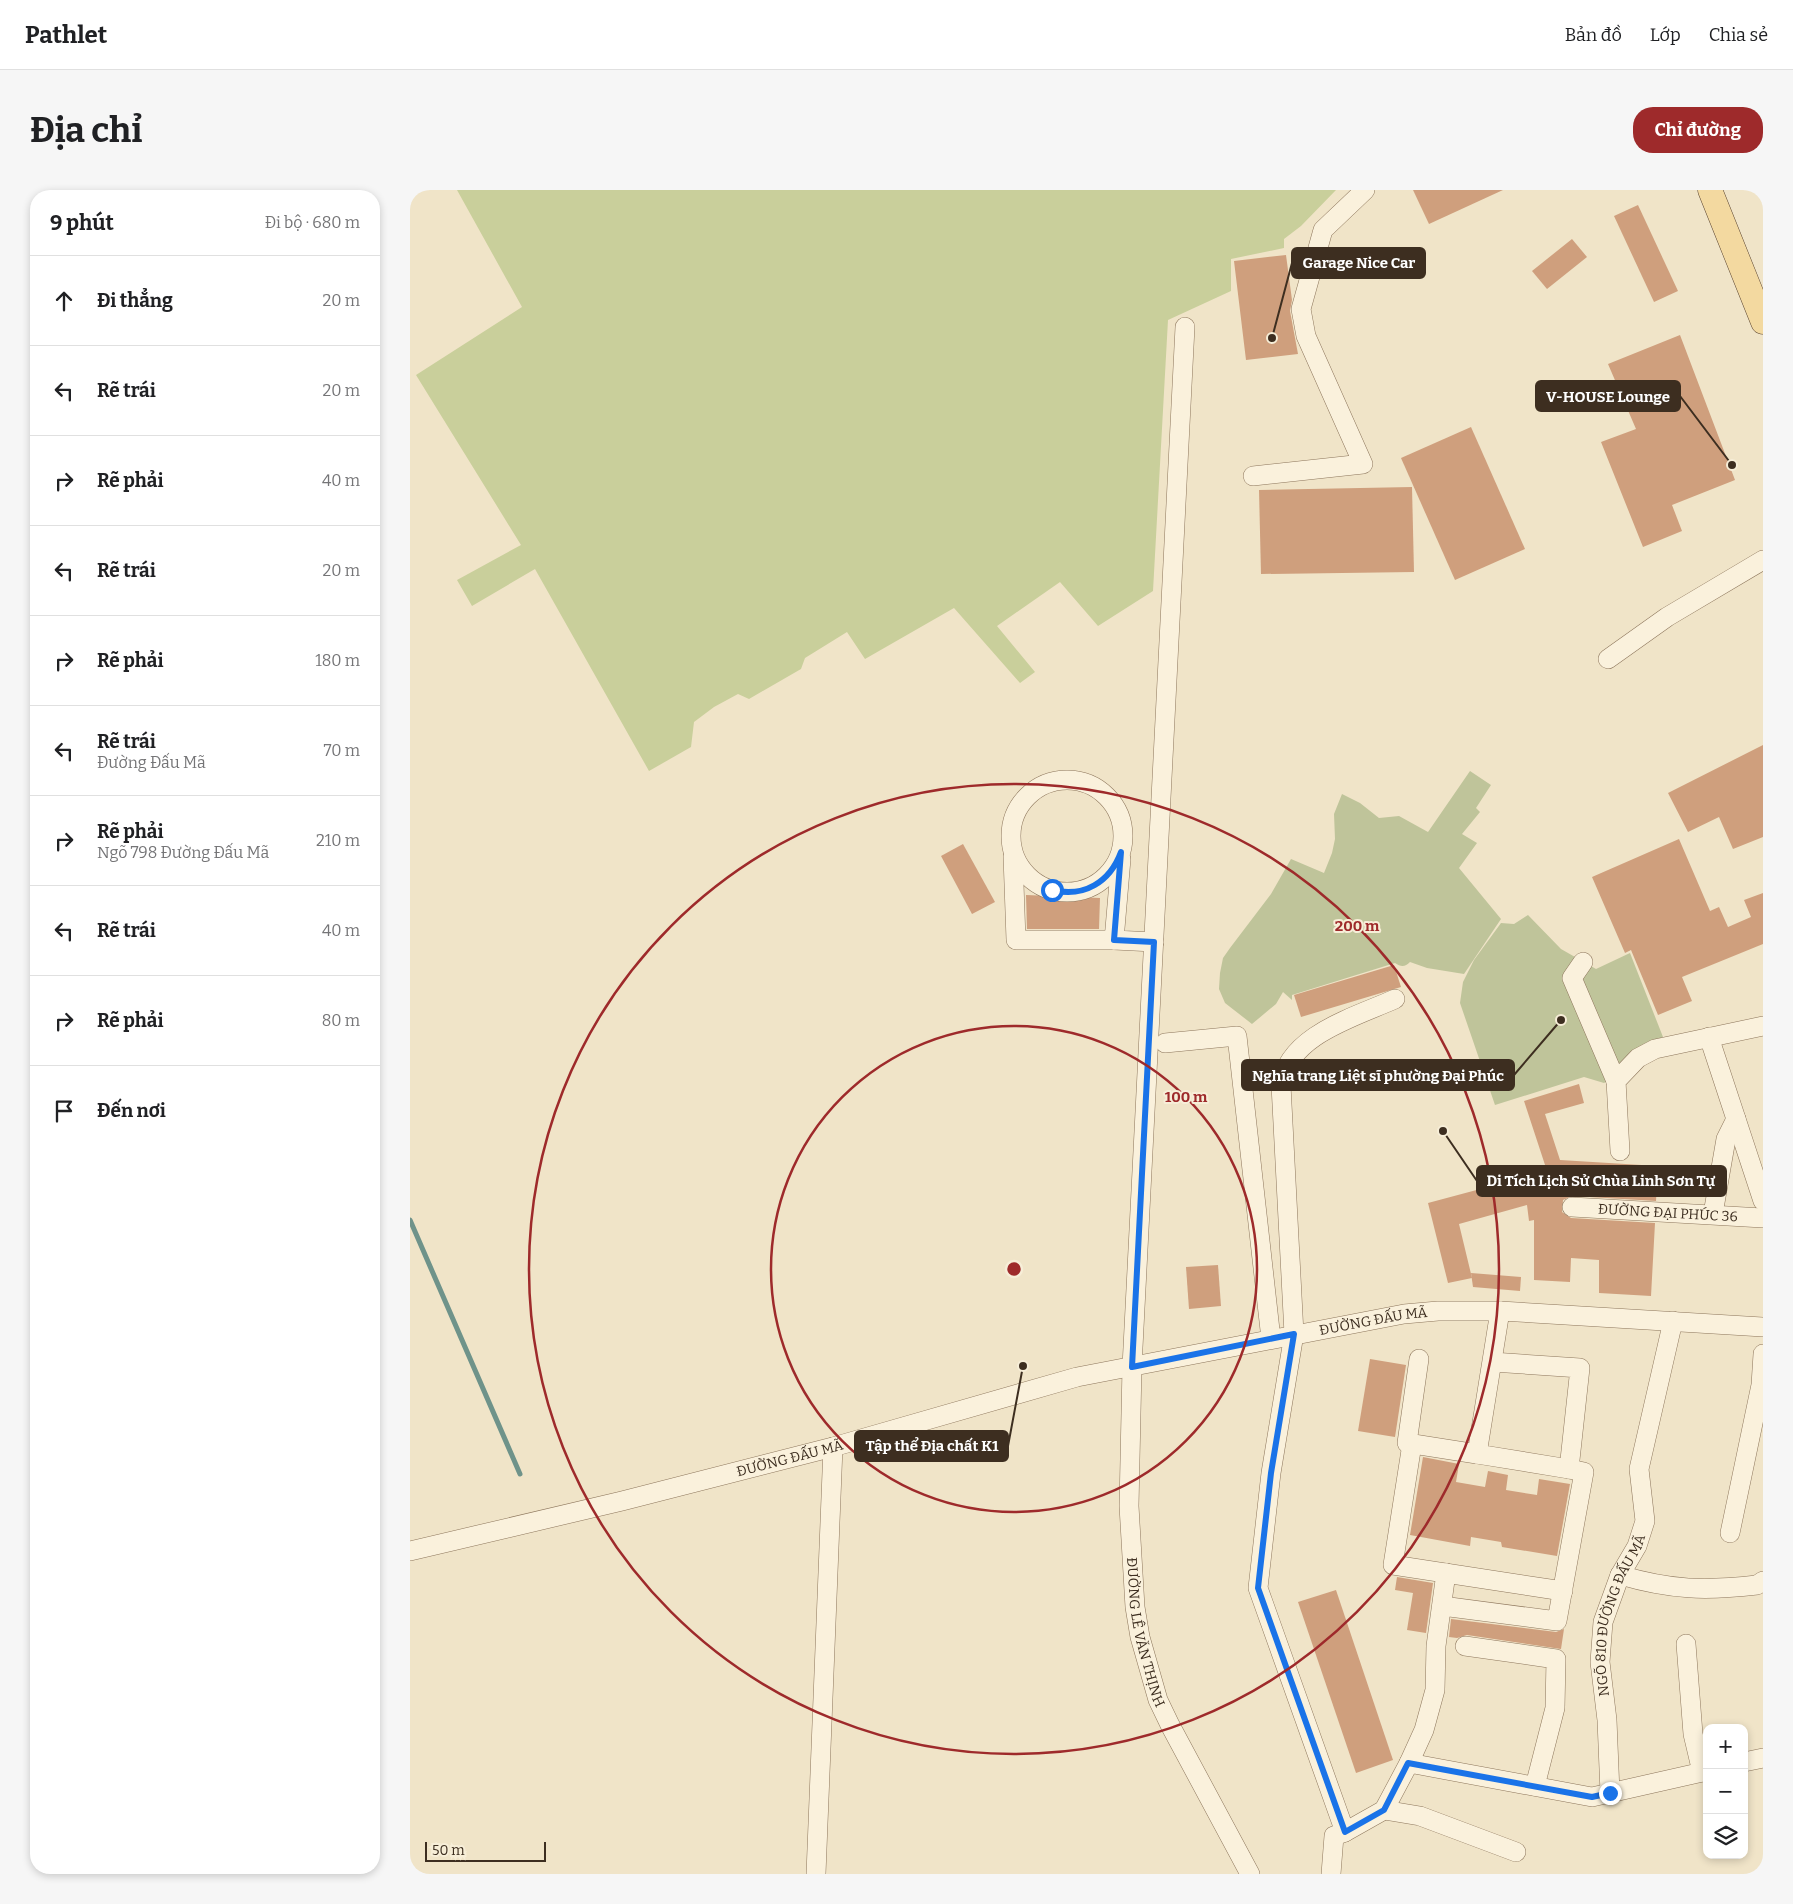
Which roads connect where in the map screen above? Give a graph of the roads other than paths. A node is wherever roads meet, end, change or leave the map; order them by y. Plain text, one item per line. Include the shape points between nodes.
1 (1365, 190) edge
2 (1710, 190) edge
3 (1763, 322) edge
4 (1185, 327) dead end
5 (1253, 476) dead end
6 (1763, 560) edge
7 (1608, 659) dead end
8 (1013, 850) junction
9 (1121, 852) junction
10 (1114, 940) junction
11 (1154, 942) junction
12 (1583, 962) dead end
13 (1395, 999) dead end
14 (1763, 1026) edge
15 (1709, 1037) junction
16 (1165, 1043) dead end
17 (1616, 1081) junction
18 (1736, 1119) junction
19 (1620, 1151) dead end
20 (1763, 1200) edge
21 (1572, 1207) dead end
22 (1713, 1214) junction
23 (1763, 1218) edge
24 (1500, 1311) junction
25 (1673, 1321) junction
26 (1763, 1327) edge
27 (1294, 1334) junction
28 (1271, 1339) junction
29 (1763, 1354) edge
30 (1419, 1359) dead end
31 (1492, 1362) junction
32 (1132, 1367) junction
33 (1412, 1444) junction
34 (833, 1447) junction
35 (1477, 1454) junction
36 (1569, 1469) junction
37 (1730, 1533) dead end
38 (410, 1552) edge
39 (1446, 1573) junction
40 (1620, 1576) junction
41 (1763, 1581) edge
42 (1563, 1591) junction
43 (1442, 1606) junction
44 (1686, 1644) dead end
45 (1465, 1646) dead end
46 (1763, 1758) edge
47 (1748, 1761) edge
48 (1408, 1763) junction
49 (1703, 1769) edge
50 (1703, 1771) edge
51 (1535, 1786) junction
52 (1610, 1793) junction
53 (1384, 1810) junction
54 (1345, 1832) junction
55 (1516, 1852) dead end
56 (816, 1874) edge
57 (1250, 1874) edge
58 (1331, 1874) edge

1 - 5 street via 1323,230 1301,309 1306,336 1363,464
2 - 3 main road
4 - 11 street, ĐƯỜNG LÊ VĂN THỊNH
6 - 7 street via 1667,616
8 - 9 street via 1021,868 1034,882 1061,892 1081,891 1099,883 1113,869
8 - 9 street via 1012,827 1020,806 1042,786 1064,780 1087,784 1111,801 1124,837
8 - 10 street via 1016,940
9 - 10 street
10 - 11 street
11 - 32 street, ĐƯỜNG LÊ VĂN THỊNH
12 - 17 street via 1572,978
13 - 27 street via 1317,1033 1283,1071 1280,1104
14 - 15 street
15 - 17 street via 1655,1049 1638,1058
15 - 18 street
16 - 28 street via 1236,1036
17 - 19 street
18 - 20 street
18 - 22 street via 1726,1139
21 - 22 street, ĐƯỜNG ĐẠI PHÚC 36
22 - 23 street, ĐƯỜNG ĐẠI PHÚC 36
24 - 25 street, ĐƯỜNG ĐẤU MÃ
24 - 27 street, ĐƯỜNG ĐẤU MÃ via 1422,1312
24 - 31 street
25 - 26 street, ĐƯỜNG ĐẤU MÃ
25 - 40 street, NGÕ 810 ĐƯỜNG ĐẤU MÃ via 1640,1469 1645,1521
27 - 28 street, ĐƯỜNG ĐẤU MÃ
27 - 54 street via 1271,1473 1258,1588
28 - 32 street, ĐƯỜNG ĐẤU MÃ
29 - 37 street via 1761,1385
30 - 33 street via 1407,1443
31 - 35 street
31 - 36 street via 1580,1368
32 - 34 street, ĐƯỜNG ĐẤU MÃ via 1077,1377
32 - 57 street, ĐƯỜNG LÊ VĂN THỊNH via 1129,1506 1140,1637 1158,1700 1170,1726
33 - 35 street
33 - 39 street via 1393,1565
34 - 38 street, ĐƯỜNG ĐẤU MÃ
34 - 56 street
35 - 36 street
36 - 42 street via 1584,1472
39 - 42 street
39 - 43 street
40 - 41 street via 1656,1586 1712,1590 1757,1585
40 - 52 street, NGÕ 810 ĐƯỜNG ĐẤU MÃ via 1603,1622 1600,1662 1607,1720
42 - 43 street via 1557,1621
43 - 48 street via 1436,1646 1435,1690 1424,1730
44 - 49 street via 1693,1734
45 - 51 street via 1556,1659 1555,1708
46 - 47 street
48 - 51 street
48 - 53 street
50 - 52 street
51 - 52 street via 1592,1797
53 - 54 street
53 - 55 street via 1420,1816
54 - 58 street via 1334,1836

